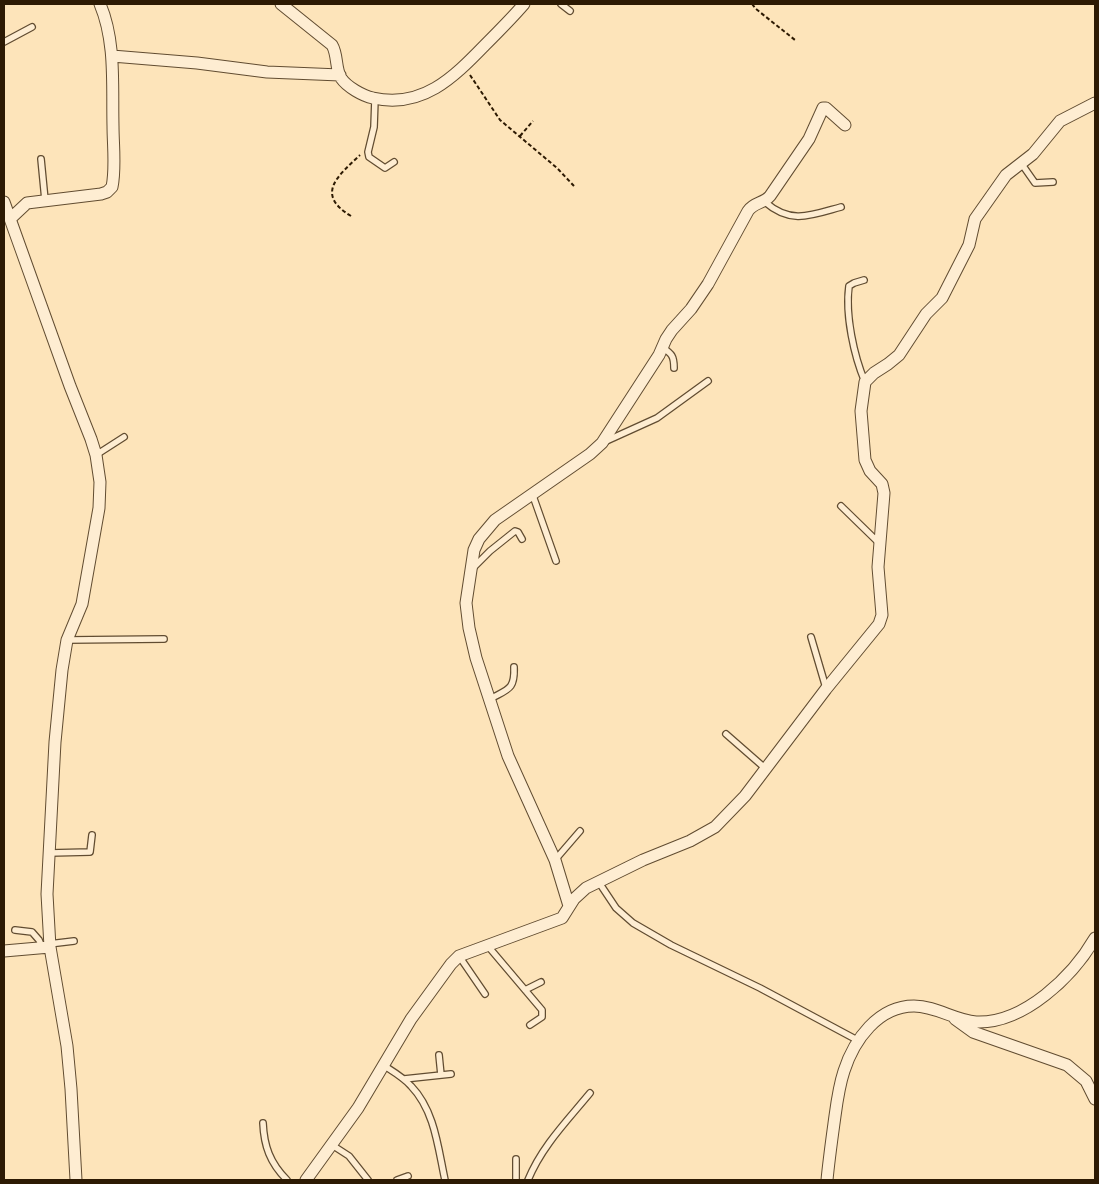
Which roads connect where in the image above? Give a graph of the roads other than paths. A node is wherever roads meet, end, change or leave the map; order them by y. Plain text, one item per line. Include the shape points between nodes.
1 (100, 4) edge
2 (281, 4) edge
3 (524, 4) edge
4 (561, 4) edge
5 (570, 11) dead end
6 (32, 27) dead end
7 (4, 42) edge
8 (112, 56) junction
9 (340, 75) junction
10 (375, 98) junction
11 (1095, 103) edge
12 (845, 125) dead end
13 (41, 159) dead end
14 (394, 162) dead end
15 (1021, 163) junction
16 (1053, 182) dead end
17 (44, 200) junction
18 (4, 202) edge
19 (765, 202) junction
20 (841, 207) dead end
21 (10, 219) junction
22 (864, 280) dead end
23 (662, 347) junction
24 (674, 368) dead end
25 (708, 381) dead end
26 (865, 382) junction
27 (124, 437) dead end
28 (602, 443) junction
29 (96, 454) junction
30 (532, 493) junction
31 (841, 506) dead end
32 (522, 539) dead end
33 (879, 543) junction
34 (556, 562) dead end
35 (471, 570) junction
36 (811, 638) dead end
37 (67, 640) junction
38 (164, 640) dead end
39 (514, 667) dead end
40 (826, 689) junction
41 (490, 700) junction
42 (726, 734) dead end
43 (766, 769) junction
44 (580, 831) dead end
45 (92, 835) dead end
46 (50, 853) junction
47 (555, 860) junction
48 (598, 881) junction
49 (569, 906) junction
50 (15, 930) dead end
51 (74, 941) dead end
52 (1094, 943) edge
53 (488, 945) junction
54 (47, 946) junction
55 (4, 951) edge
56 (459, 956) junction
57 (541, 982) dead end
58 (525, 990) junction
59 (485, 994) dead end
60 (954, 1018) junction
61 (530, 1025) dead end
62 (859, 1041) junction
63 (439, 1054) dead end
64 (383, 1064) junction
65 (451, 1074) dead end
66 (441, 1075) junction
67 (404, 1079) junction
68 (590, 1093) dead end
69 (1095, 1100) edge
70 (263, 1123) dead end
71 (332, 1145) junction
72 (516, 1159) dead end
73 (408, 1176) dead end
74 (76, 1180) edge
75 (287, 1180) edge
76 (306, 1180) edge
77 (368, 1180) edge
78 (397, 1180) edge
79 (445, 1180) edge
80 (516, 1180) edge
81 (528, 1180) edge
82 (826, 1180) edge

1 - 8 street via 106,18
2 - 9 street via 332,45
3 - 10 street via 464,67 442,85 402,100
4 - 5 lane
6 - 7 lane
8 - 9 street via 267,72
8 - 17 street via 112,187 102,194
9 - 10 street via 344,82 360,93
10 - 14 lane via 369,157 385,168
11 - 15 street via 1060,121 1033,154
12 - 19 street via 823,108 809,139
13 - 17 lane
15 - 16 lane via 1035,183
15 - 26 street via 1006,175 975,219 969,245 942,298 926,314 899,355
17 - 21 street via 27,203
18 - 21 street
19 - 20 lane via 774,210 806,217
19 - 23 street via 754,204 748,211 708,284
21 - 29 street
22 - 26 lane via 849,286 849,305 857,361
23 - 24 lane via 672,354
23 - 28 street
25 - 28 lane via 658,418
26 - 33 street via 861,411 865,460 870,472 882,484 884,493
27 - 29 lane
28 - 30 street
29 - 37 street via 99,508 82,604
30 - 34 lane
30 - 35 street via 503,513 479,539
31 - 33 lane
32 - 35 lane via 515,531
33 - 40 street via 881,620
35 - 41 street via 466,603 468,628
36 - 40 lane
37 - 38 lane
37 - 46 street via 55,742
39 - 41 lane via 514,683
40 - 43 street
41 - 47 street via 508,756
42 - 43 lane
43 - 48 street via 715,827
44 - 47 lane
45 - 46 lane via 90,852
46 - 54 street
47 - 49 street
48 - 49 street via 579,893
48 - 62 lane via 616,908 633,923
49 - 53 street via 562,918
50 - 54 lane via 32,932
51 - 54 lane
52 - 60 street via 1067,977 1031,1005 998,1020 976,1022
53 - 56 street
53 - 58 lane
54 - 55 street
54 - 74 street via 67,1046
56 - 59 lane
56 - 64 street via 445,970
57 - 58 lane
58 - 61 lane via 543,1013
60 - 62 street via 916,1006 896,1009 875,1021
60 - 69 street via 973,1032 1067,1065 1086,1081
62 - 82 street via 843,1072
63 - 66 lane
64 - 67 lane
64 - 71 street
65 - 66 lane
66 - 67 lane
67 - 79 lane via 428,1110
68 - 81 lane via 545,1147
70 - 75 lane via 267,1153
71 - 76 street
71 - 77 lane via 349,1156
72 - 80 lane
73 - 78 lane

